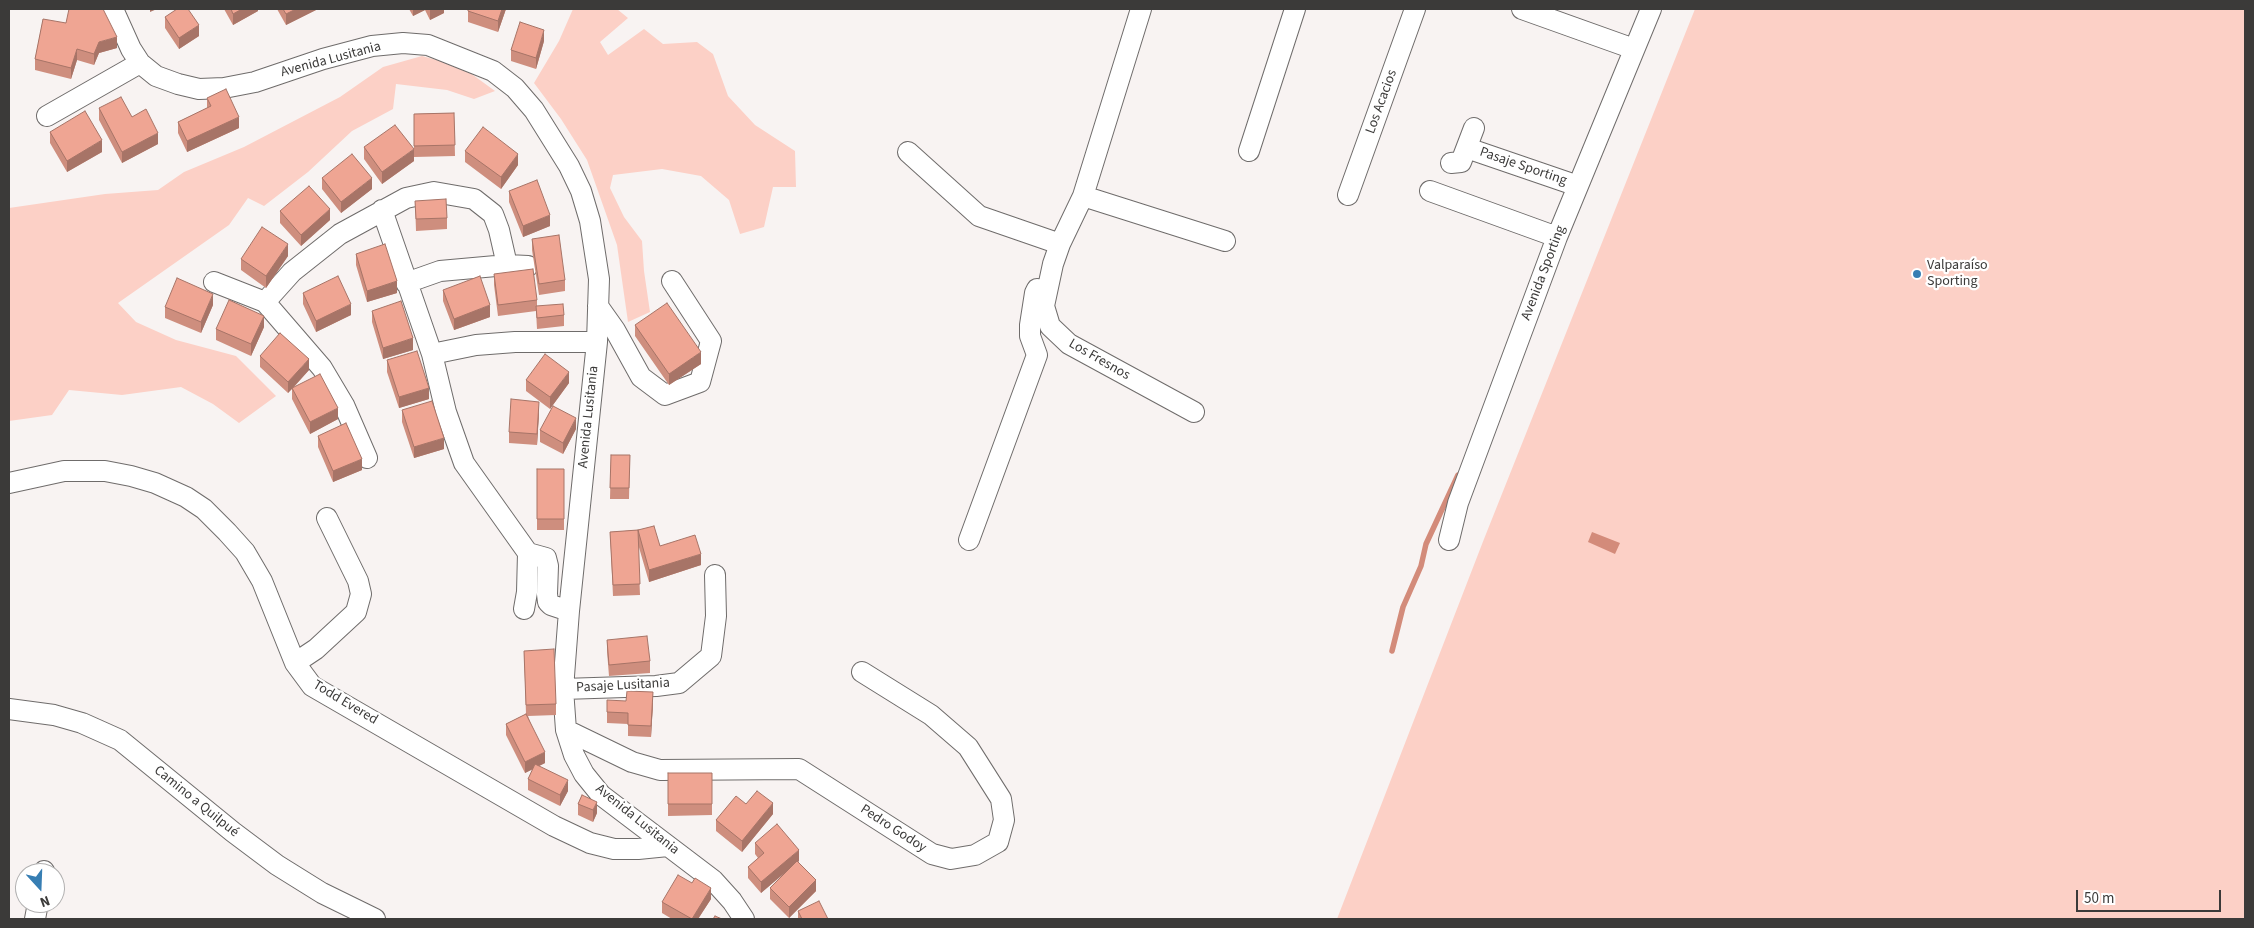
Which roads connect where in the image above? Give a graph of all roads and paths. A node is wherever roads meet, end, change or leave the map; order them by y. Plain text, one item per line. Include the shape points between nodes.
1 (113, 9) edge
2 (1141, 9) edge
3 (1295, 9) edge
4 (1415, 9) edge
5 (1522, 9) edge
6 (1651, 9) edge
7 (1634, 49) junction
8 (140, 63) junction
9 (47, 116) dead end
10 (1474, 128) dead end
11 (1467, 148) junction
12 (1249, 151) dead end
13 (908, 152) dead end
14 (1451, 163) dead end
15 (1578, 186) junction
16 (1430, 191) dead end
17 (1348, 195) dead end
18 (1083, 196) junction
19 (382, 210) junction
20 (1557, 237) junction
21 (1225, 241) dead end
22 (1060, 244) junction
23 (1053, 264) junction
24 (507, 265) junction
25 (528, 266) dead end
26 (672, 281) dead end
27 (214, 282) dead end
28 (406, 283) junction
29 (265, 302) junction
30 (598, 306) junction
31 (597, 342) junction
32 (432, 354) junction
33 (1194, 412) dead end
34 (367, 458) dead end
35 (9, 483) edge
36 (327, 518) dead end
37 (969, 540) dead end
38 (1449, 540) dead end
39 (528, 553) junction
40 (715, 575) dead end
41 (524, 609) dead end
42 (569, 611) junction
43 (295, 663) junction
44 (862, 672) dead end
45 (563, 689) junction
46 (9, 709) edge
47 (566, 730) junction
48 (668, 846) junction
49 (375, 919) edge
50 (744, 919) edge

1 - 8 street, Avenida Lusitania
2 - 18 street, Los Fresnos
3 - 12 street
4 - 17 street, Los Acacios
5 - 7 street
6 - 7 street, Avenida Sporting
7 - 15 street, Avenida Sporting
8 - 9 street
8 - 30 street, Avenida Lusitania via 156,76 178,84 224,88 255,82 372,46 403,42 428,45 493,71 515,88 534,110 581,191 590,221
10 - 11 street, Pasaje Sporting
11 - 14 street, Pasaje Sporting via 1461,162
11 - 15 street, Pasaje Sporting
13 - 22 street via 979,216
15 - 20 street, Avenida Sporting
16 - 20 street
18 - 21 street
18 - 22 street, Los Fresnos
19 - 24 street via 406,198 434,192 474,199 493,214
19 - 28 street
19 - 29 street via 340,234 292,272
20 - 38 street, Avenida Sporting via 1458,503
22 - 23 street, Los Fresnos
23 - 33 street, Los Fresnos via 1044,306 1050,326 1058,336
23 - 37 street via 1035,293 1030,336 1037,355
24 - 25 street
24 - 28 street via 440,271
26 - 30 street via 712,341 700,382 665,395 641,377
27 - 29 street
28 - 32 street
29 - 34 street via 322,368 344,406
30 - 31 street, Avenida Lusitania
31 - 32 street via 485,344
31 - 42 street, Avenida Lusitania
32 - 39 street via 446,412 464,463
35 - 43 street, Todd Evered via 64,471 106,471 147,481 186,497 204,509 245,552 262,581
36 - 43 street via 358,581 361,594 356,612
39 - 41 street
39 - 42 street via 546,558 548,602
40 - 45 street, Pasaje Lusitania via 716,616 711,656 679,683
42 - 45 street, Avenida Lusitania
43 - 48 street, Todd Evered via 312,686 554,826 590,843 614,849
44 - 47 street, Pedro Godoy via 931,715 968,747 1002,799 1004,820 998,842 975,855 952,859 932,854 799,769 660,770 632,762
45 - 47 street, Avenida Lusitania
46 - 49 street, Camino a Quilpué via 72,720 120,740 278,865 322,893
47 - 48 street, Avenida Lusitania via 584,774 601,795
48 - 50 street, Avenida Lusitania via 713,880

